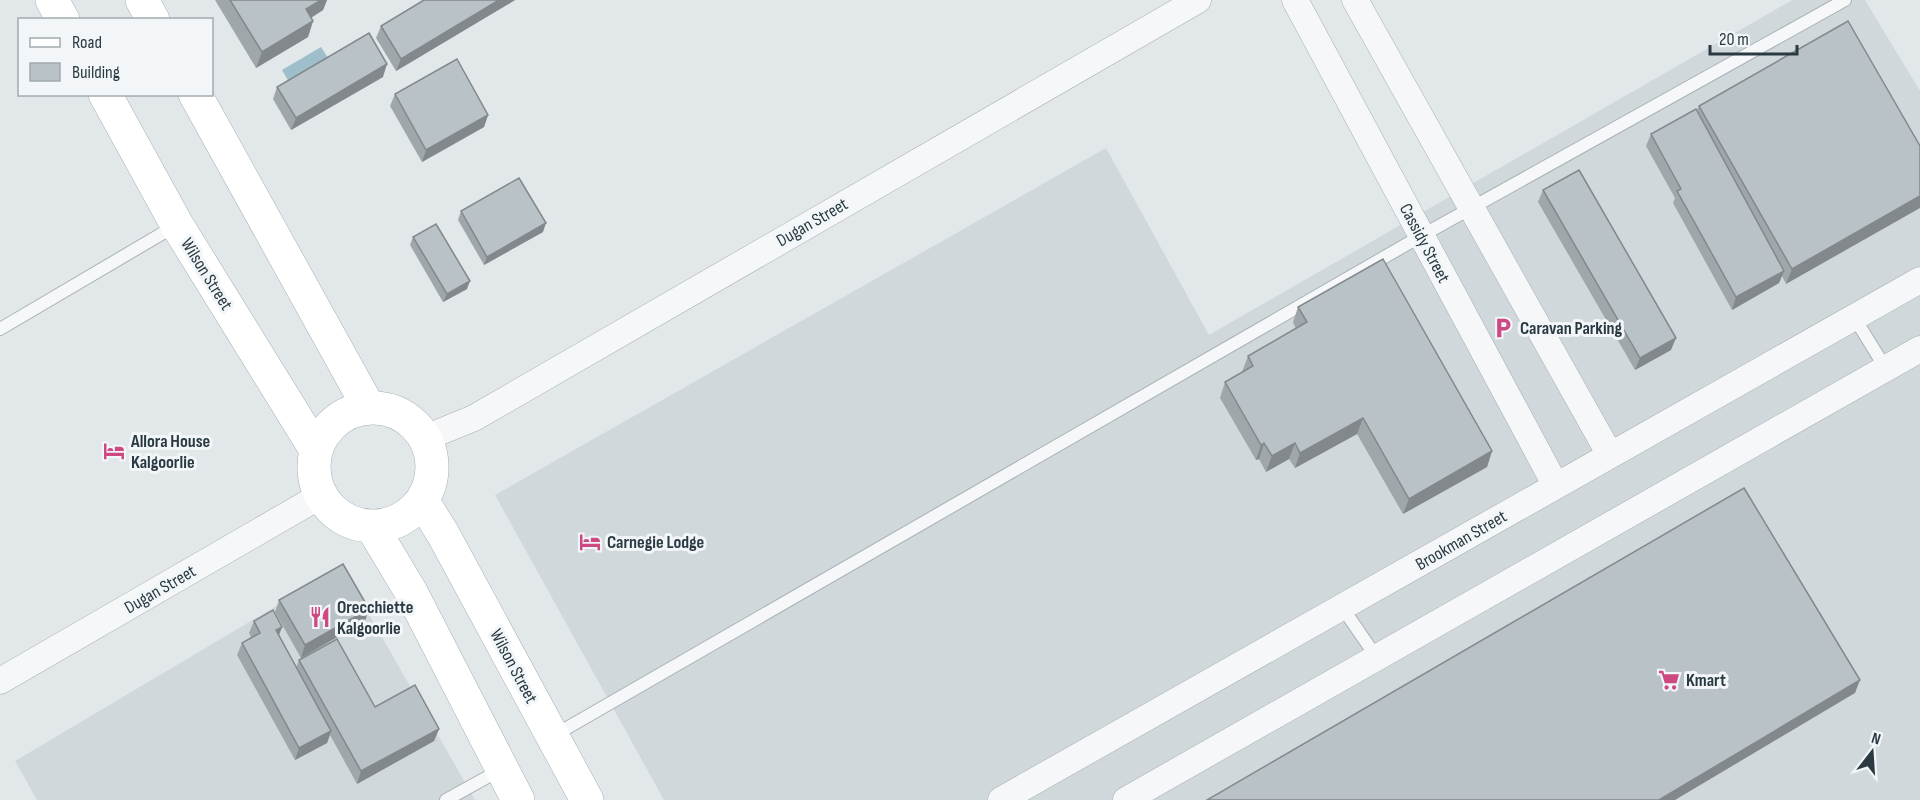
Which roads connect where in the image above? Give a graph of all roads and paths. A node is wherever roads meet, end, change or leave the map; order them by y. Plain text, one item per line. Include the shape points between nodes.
1 (52, 0) edge
2 (142, 0) edge
3 (1197, 0) edge
4 (1295, 0) edge
5 (1355, 0) edge
6 (1845, 0) edge
7 (62, 18) edge
8 (152, 18) edge
9 (106, 96) edge
10 (196, 96) edge
11 (1472, 208) junction
12 (177, 225) junction
13 (1421, 236) junction
14 (1920, 280) edge
15 (1854, 317) junction
16 (0, 329) edge
17 (1920, 349) edge
18 (1886, 369) junction
19 (369, 408) junction
20 (424, 438) junction
21 (316, 450) junction
22 (1610, 455) junction
23 (1556, 486) junction
24 (320, 496) junction
25 (422, 500) junction
26 (372, 527) junction
27 (1342, 607) junction
28 (1377, 658) junction
29 (0, 681) edge
30 (552, 737) junction
31 (502, 769) junction
32 (446, 800) edge
33 (518, 800) edge
34 (587, 800) edge
35 (1001, 800) edge
36 (1126, 800) edge

1 - 7 street
2 - 8 street
3 - 20 street, Dugan Street via 484,412
4 - 13 street, Cassidy Street
5 - 11 street
6 - 11 lane
9 - 12 street, Wilson Street
10 - 19 street
11 - 13 lane
11 - 22 street
12 - 16 lane
12 - 21 street, Wilson Street
13 - 23 street, Cassidy Street
13 - 30 lane
14 - 15 street, Brookman Street
15 - 18 lane
15 - 22 street, Brookman Street
17 - 18 street
18 - 28 street
19 - 20 street via 404,416
19 - 21 street via 332,423
20 - 25 street via 432,467
21 - 24 street via 313,466
22 - 23 street, Brookman Street
23 - 27 street, Brookman Street
24 - 26 street via 342,518
24 - 29 street, Dugan Street
25 - 26 street via 402,519
25 - 30 street, Wilson Street
26 - 31 street via 411,592
27 - 28 lane
27 - 35 street, Brookman Street
28 - 36 street
30 - 34 street, Wilson Street
31 - 32 lane
31 - 33 street

